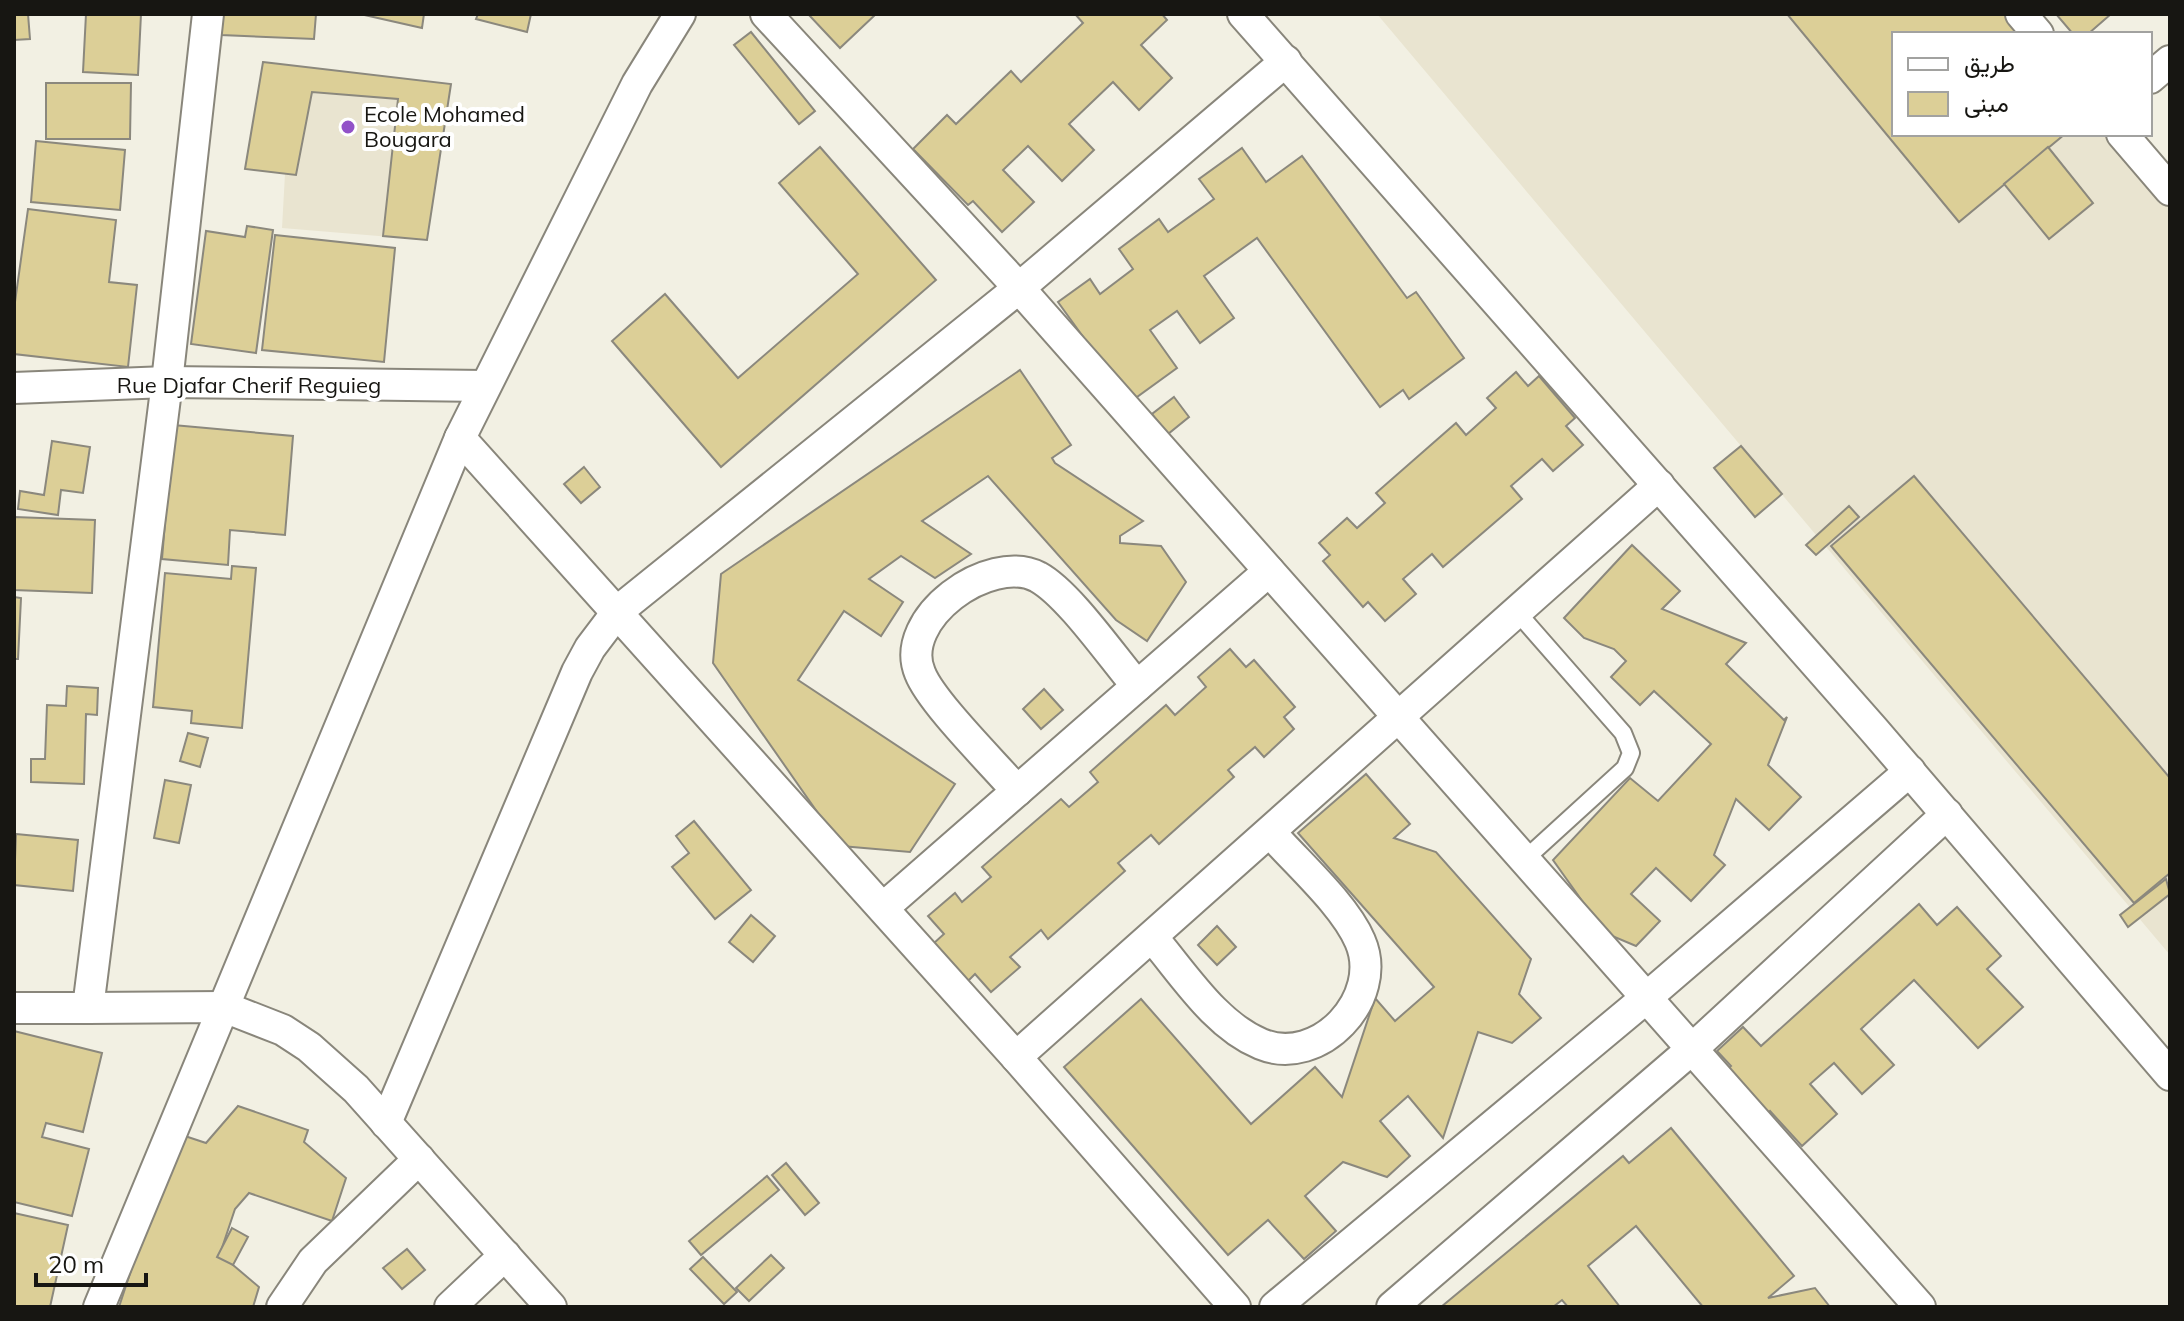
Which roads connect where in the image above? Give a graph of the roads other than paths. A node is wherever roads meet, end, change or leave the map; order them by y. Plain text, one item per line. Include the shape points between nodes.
1 (208, 14) edge
2 (680, 14) edge
3 (766, 14) edge
4 (1243, 14) edge
5 (2021, 14) edge
6 (2036, 32) edge
7 (1286, 61) junction
8 (2170, 61) edge
9 (2152, 76) edge
10 (2124, 136) edge
11 (2170, 190) edge
12 (1019, 288) junction
13 (167, 382) junction
14 (485, 386) junction
15 (14, 388) edge
16 (460, 438) junction
17 (1659, 485) junction
18 (1269, 571) junction
19 (618, 611) junction
20 (1517, 612) junction
21 (1137, 686) junction
22 (1399, 718) junction
23 (1910, 771) junction
24 (1017, 791) junction
25 (1947, 814) junction
26 (1270, 832) junction
27 (1524, 860) junction
28 (883, 908) junction
29 (1152, 937) junction
30 (1646, 998) junction
31 (224, 1007) junction
32 (14, 1008) edge
33 (88, 1008) junction
34 (1692, 1049) junction
35 (1016, 1057) junction
36 (2170, 1075) edge
37 (386, 1123) junction
38 (419, 1159) junction
39 (505, 1255) junction
40 (99, 1307) edge
41 (282, 1307) edge
42 (450, 1307) edge
43 (551, 1307) edge
44 (1235, 1307) edge
45 (1275, 1307) edge
46 (1392, 1307) edge
47 (1920, 1307) edge

1 - 13 street
2 - 14 street via 637,84
3 - 12 street
4 - 7 street
5 - 6 street
7 - 12 street
7 - 17 street
8 - 9 street
10 - 11 street
12 - 18 street
12 - 19 street
13 - 14 street, Rue Djafar Cherif Reguieg
13 - 15 street, Rue Djafar Cherif Reguieg
13 - 33 street
14 - 16 street
16 - 19 street
16 - 31 street
17 - 20 street
17 - 23 street
18 - 21 street
18 - 22 street
19 - 28 street
19 - 37 street via 577,672
20 - 22 street
20 - 27 lane via 1623,733 1631,753 1625,768
21 - 24 street
21 - 24 street via 1055,591 1034,575 984,575 936,612 915,648 920,675
22 - 26 street
22 - 27 street
23 - 25 street
23 - 30 street
24 - 28 street
25 - 34 street
25 - 36 street
26 - 29 street
26 - 29 street via 1361,944 1365,979 1356,1005 1339,1027 1316,1042 1289,1049 1256,1041 1218,1014
27 - 30 street
28 - 35 street
29 - 35 street
30 - 34 street
30 - 45 street
31 - 33 street
31 - 37 street via 283,1030 309,1047 334,1066
31 - 40 street
32 - 33 street
34 - 46 street
34 - 47 street
35 - 44 street
37 - 38 street
38 - 39 street
38 - 41 street via 313,1261
39 - 42 street
39 - 43 street

